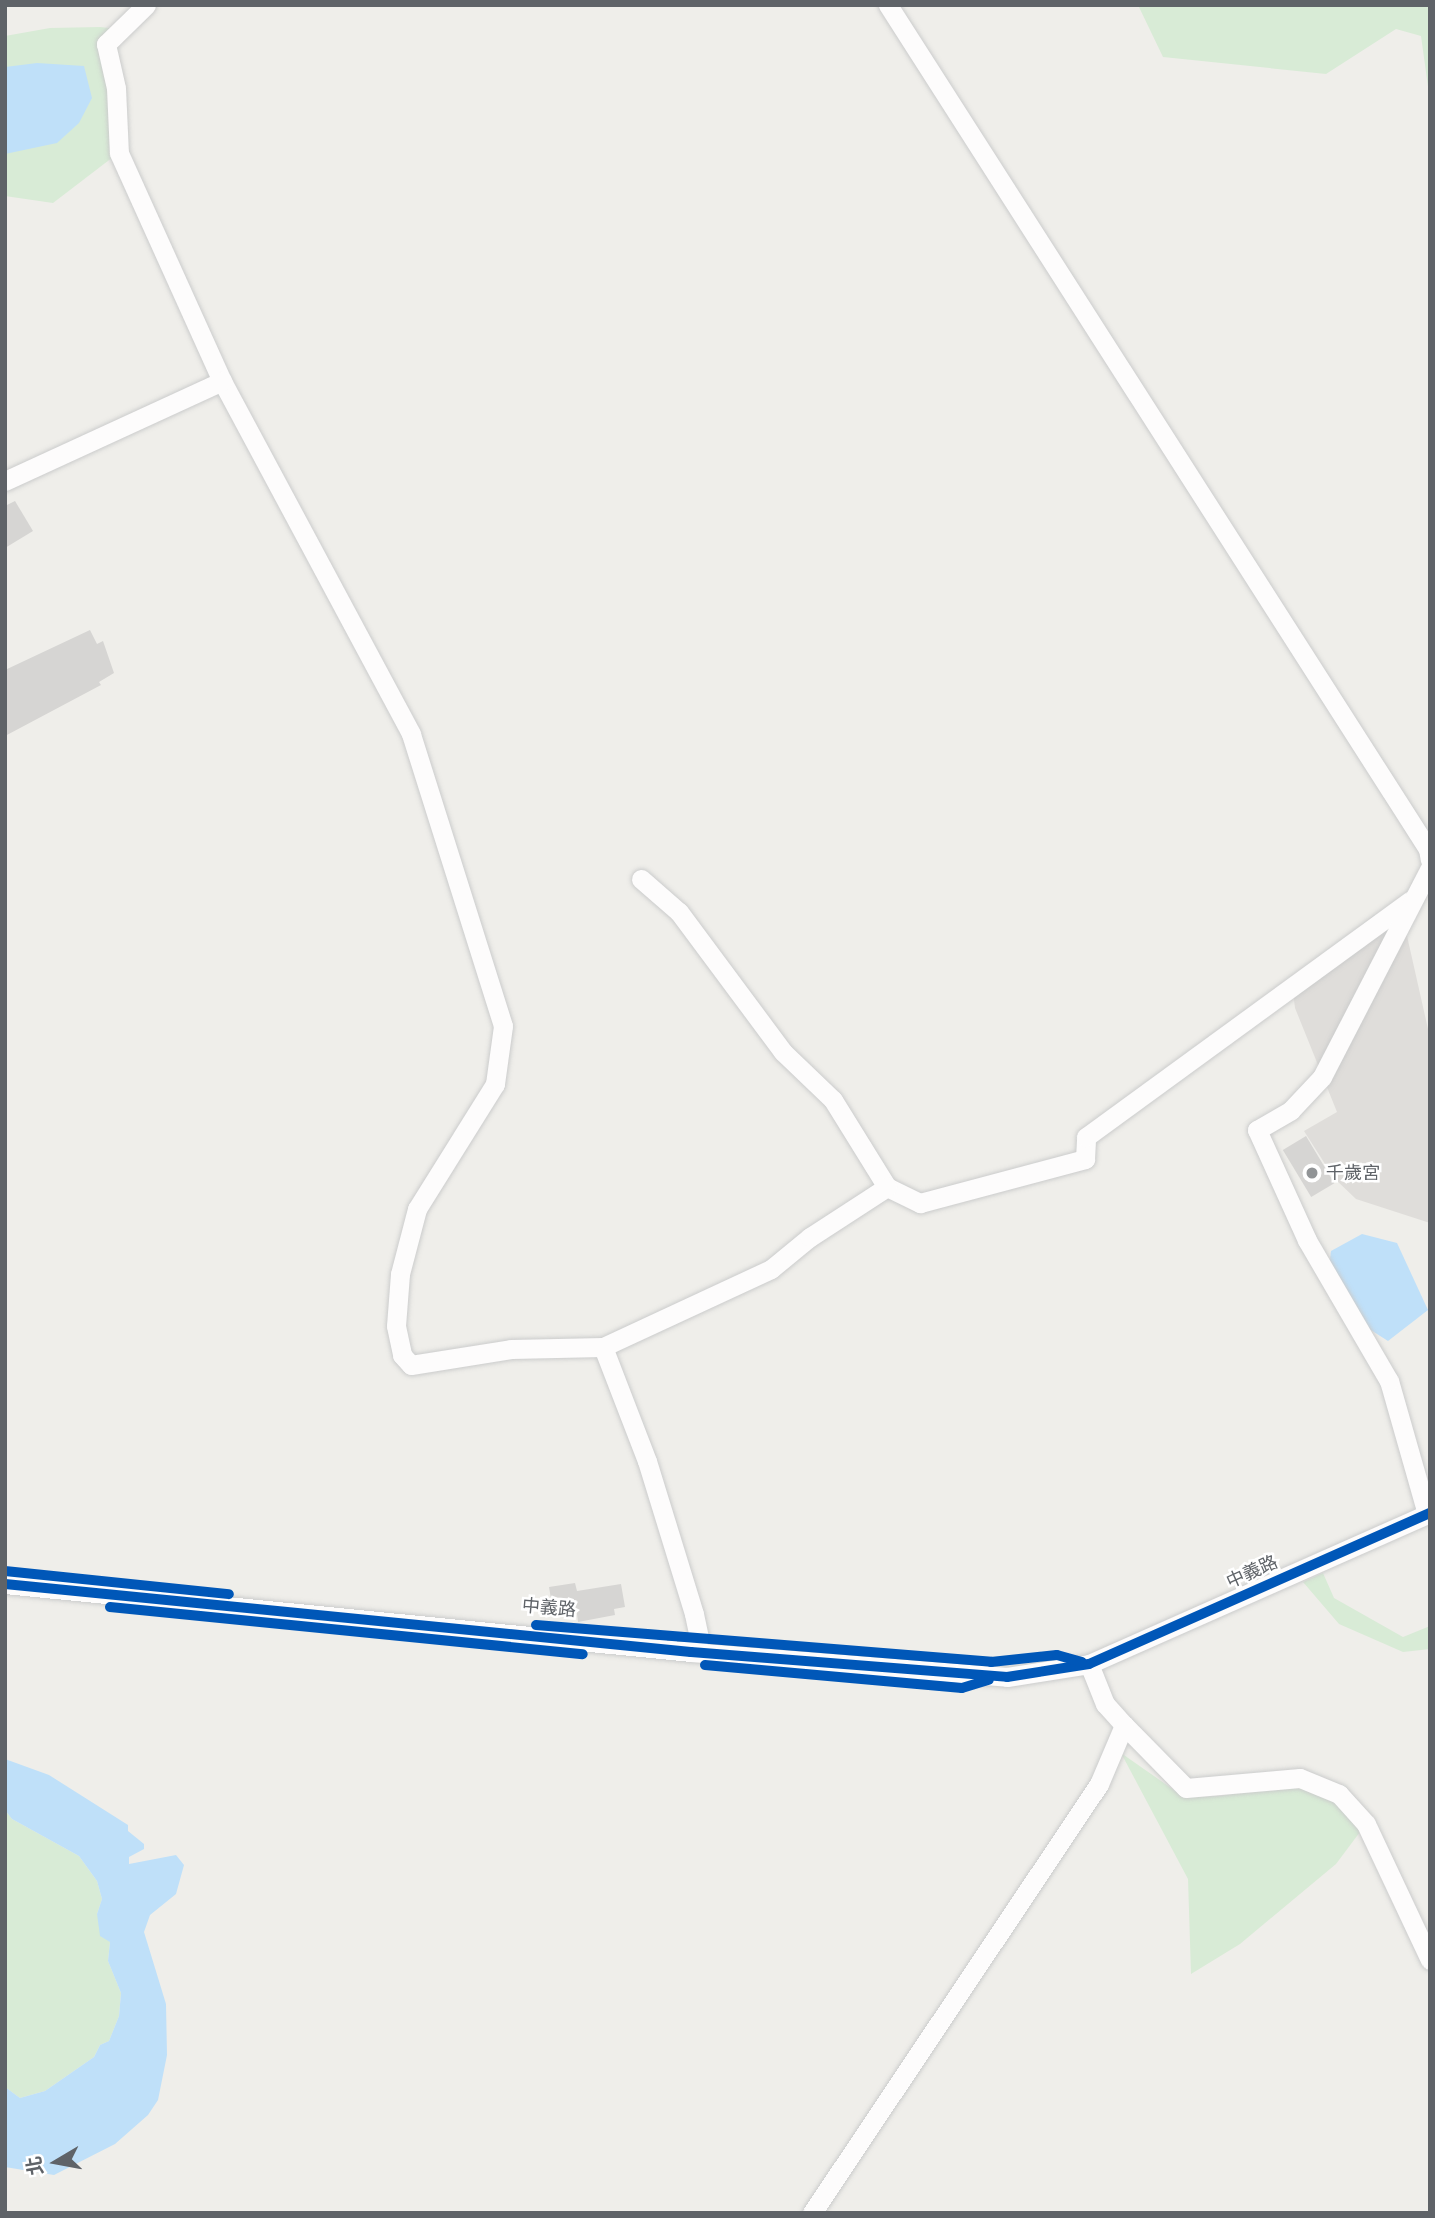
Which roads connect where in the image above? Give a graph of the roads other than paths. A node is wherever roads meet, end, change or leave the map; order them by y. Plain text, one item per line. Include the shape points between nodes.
1 (146, 5) edge
2 (888, 5) edge
3 (222, 381) junction
4 (5, 481) edge
5 (1430, 860) edge
6 (1430, 868) edge
7 (641, 879) dead end
8 (1410, 901) junction
9 (887, 1187) junction
10 (603, 1347) junction
11 (1428, 1513) edge
12 (5, 1584) edge
13 (691, 1652) junction
14 (1089, 1664) junction
15 (1124, 1725) junction
16 (1430, 1960) edge
17 (812, 2213) edge

1 - 3 street via 106,44 117,88 119,153
2 - 5 street via 1428,849
3 - 4 street
3 - 10 street via 411,734 503,1026 495,1084 417,1209 400,1274 396,1326 402,1355 411,1365 511,1349
6 - 8 street
7 - 9 street via 679,912 783,1052 833,1100
8 - 9 street via 1086,1138 1086,1159 920,1203
8 - 11 street via 1322,1077 1291,1110 1257,1130 1307,1240 1389,1381
9 - 10 street via 810,1237 771,1269
10 - 13 street via 647,1461 694,1614 699,1638
11 - 14 street, 中義路
12 - 13 street, 中義路
13 - 14 street, 中義路 via 993,1677
14 - 15 street via 1105,1704
15 - 16 street via 1186,1788 1300,1778 1339,1794 1366,1824
15 - 17 street via 1099,1784

